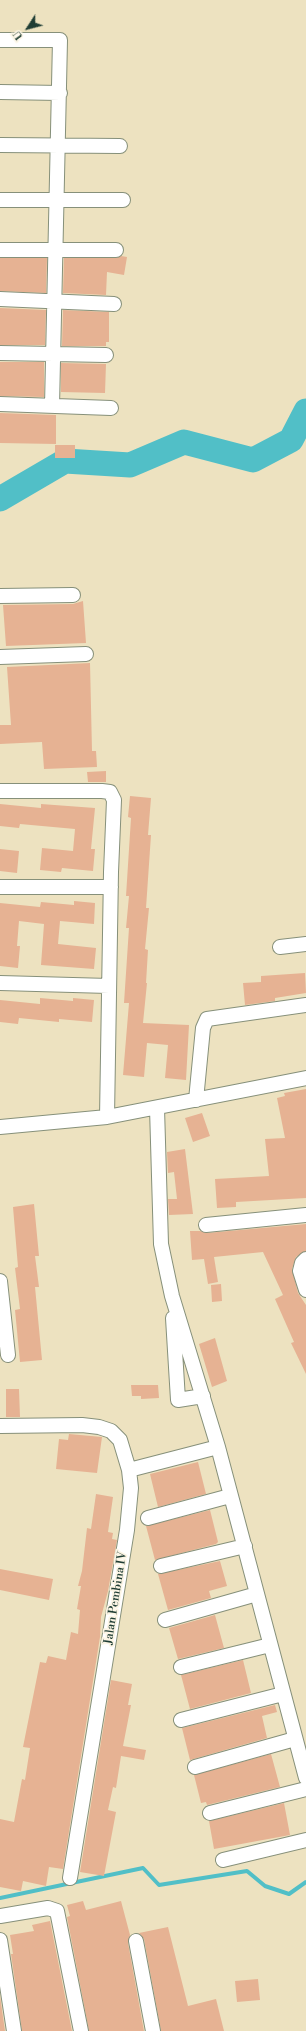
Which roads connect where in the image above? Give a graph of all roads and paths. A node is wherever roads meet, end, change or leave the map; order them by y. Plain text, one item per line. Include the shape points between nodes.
1 (0, 40) edge
2 (0, 92) edge
3 (60, 93) junction
4 (0, 145) edge
5 (57, 146) junction
6 (120, 146) dead end
7 (0, 200) edge
8 (56, 200) junction
9 (123, 200) dead end
10 (0, 250) edge
11 (55, 250) junction
12 (116, 250) dead end
13 (0, 299) edge
14 (55, 301) junction
15 (114, 304) dead end
16 (0, 353) edge
17 (53, 354) junction
18 (106, 354) dead end
19 (0, 404) edge
20 (52, 406) junction
21 (111, 408) dead end
22 (73, 595) dead end
23 (0, 596) edge
24 (86, 654) dead end
25 (0, 657) edge
26 (0, 791) edge
27 (0, 887) edge
28 (111, 887) junction
29 (306, 944) edge
30 (280, 947) dead end
31 (0, 983) edge
32 (109, 986) junction
33 (306, 1005) edge
34 (306, 1078) edge
35 (196, 1100) junction
36 (157, 1108) junction
37 (107, 1117) junction
38 (0, 1127) edge
39 (306, 1215) edge
40 (206, 1225) dead end
41 (306, 1260) edge
42 (0, 1281) edge
43 (306, 1290) edge
44 (172, 1296) junction
45 (8, 1355) dead end
46 (203, 1396) junction
47 (0, 1426) edge
48 (218, 1447) junction
49 (129, 1470) junction
50 (230, 1496) junction
51 (148, 1518) dead end
52 (245, 1546) junction
53 (161, 1566) dead end
54 (257, 1594) junction
55 (165, 1620) dead end
56 (270, 1645) junction
57 (181, 1667) dead end
58 (283, 1694) junction
59 (181, 1720) dead end
60 (295, 1739) junction
61 (195, 1767) dead end
62 (306, 1778) edge
63 (306, 1789) edge
64 (210, 1813) dead end
65 (306, 1840) edge
66 (223, 1860) dead end
67 (70, 1878) dead end
68 (0, 1916) edge
69 (0, 1940) edge
70 (136, 1941) dead end
71 (14, 2031) edge
72 (81, 2031) edge
73 (154, 2031) edge

1 - 3 street via 60,40
2 - 3 street
3 - 5 street
4 - 5 street
5 - 6 street
5 - 8 street
7 - 8 street
8 - 9 street
8 - 11 street
10 - 11 street
11 - 12 street
11 - 14 street
13 - 14 street
14 - 15 street
14 - 17 street
16 - 17 street
17 - 18 street
17 - 20 street
19 - 20 street
20 - 21 street
22 - 23 street
24 - 25 street
26 - 28 street via 110,792 114,800
27 - 28 street
28 - 32 street
29 - 30 street
31 - 32 street
32 - 37 street
33 - 35 street via 207,1019 203,1028
34 - 35 street
35 - 36 street
36 - 37 street
36 - 44 street via 161,1244
37 - 38 street
39 - 40 street
41 - 43 street via 302,1263 300,1271
42 - 45 street
44 - 46 street
44 - 46 street via 178,1400
46 - 48 street
47 - 49 street, Jalan Pembina IV via 82,1425 111,1431 120,1440
48 - 49 street
48 - 50 street
49 - 67 street, Jalan Pembina IV via 131,1488 127,1530
50 - 51 street
50 - 52 street
52 - 53 street
52 - 54 street
54 - 55 street
54 - 56 street
56 - 57 street
56 - 58 street
58 - 59 street
58 - 60 street
60 - 61 street
60 - 62 street
63 - 64 street
65 - 66 street
68 - 72 street via 48,1908 57,1910
69 - 71 street
70 - 73 street

